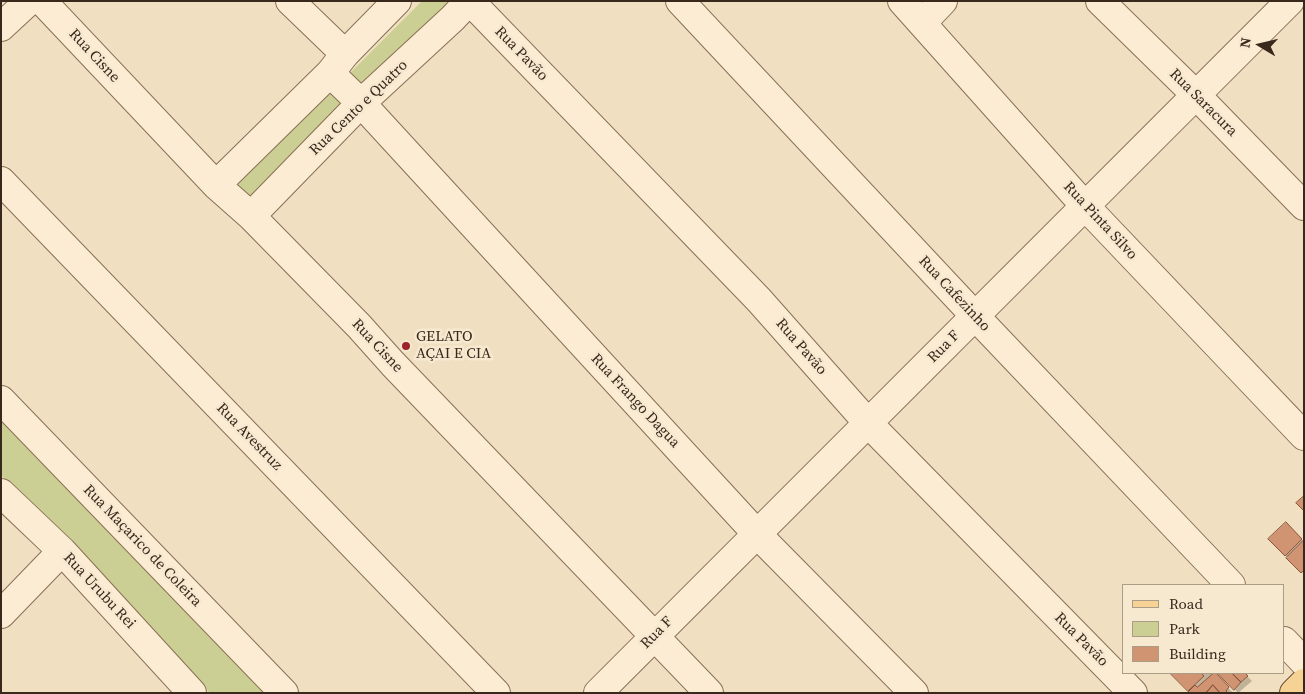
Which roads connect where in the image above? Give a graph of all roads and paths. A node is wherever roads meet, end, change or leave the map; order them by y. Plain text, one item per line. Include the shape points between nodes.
1 (29, 1) edge
2 (42, 1) edge
3 (290, 1) edge
4 (396, 1) edge
5 (469, 1) edge
6 (680, 1) edge
7 (902, 1) edge
8 (944, 1) edge
9 (1100, 1) edge
10 (1290, 1) edge
11 (922, 23) junction
12 (1, 27) edge
13 (337, 63) junction
14 (1196, 95) junction
15 (361, 103) junction
16 (1, 181) edge
17 (216, 184) junction
18 (1085, 206) junction
19 (1304, 206) edge
20 (251, 216) junction
21 (975, 316) junction
22 (1, 400) edge
23 (868, 423) junction
24 (1304, 436) edge
25 (1, 492) edge
26 (757, 534) junction
27 (62, 551) junction
28 (1230, 584) edge
29 (1, 614) edge
30 (654, 636) junction
31 (1285, 642) edge
32 (1304, 662) edge
33 (1304, 683) edge
34 (192, 693) edge
35 (284, 693) edge
36 (496, 693) edge
37 (598, 693) edge
38 (709, 693) edge
39 (914, 693) edge
40 (1132, 693) edge
41 (1294, 693) edge

1 - 12 street
2 - 17 street, Rua Cisne
3 - 13 street
4 - 13 street
5 - 15 street, Rua Cento e Quatro
5 - 23 street, Rua Pavão via 759,300
6 - 21 street, Rua Cafezinho
7 - 11 street, Rua Pinta Silvo
8 - 11 street
9 - 14 street, Rua Saracura
10 - 14 street, Rua F
11 - 18 street, Rua Pinta Silvo
13 - 15 street, Rua Frango Dagua
13 - 17 street
14 - 18 street, Rua F
14 - 19 street, Rua Saracura
15 - 20 street, Rua Cento e Quatro
15 - 26 street, Rua Frango Dagua
16 - 36 street, Rua Avestruz
17 - 20 street, Rua Cisne
18 - 21 street, Rua F
18 - 24 street, Rua Pinta Silvo
20 - 30 street, Rua Cisne
21 - 23 street, Rua F
21 - 28 street, Rua Cafezinho
22 - 35 street, Rua Maçarico de Coleira
23 - 26 street, Rua F
23 - 40 street, Rua Pavão
25 - 27 street, Rua Urubu Rei
26 - 30 street, Rua F
26 - 39 street, Rua Frango Dagua
27 - 29 street
27 - 34 street, Rua Urubu Rei
30 - 37 street, Rua F
30 - 38 street, Rua Cisne
31 - 32 street
33 - 41 main road

